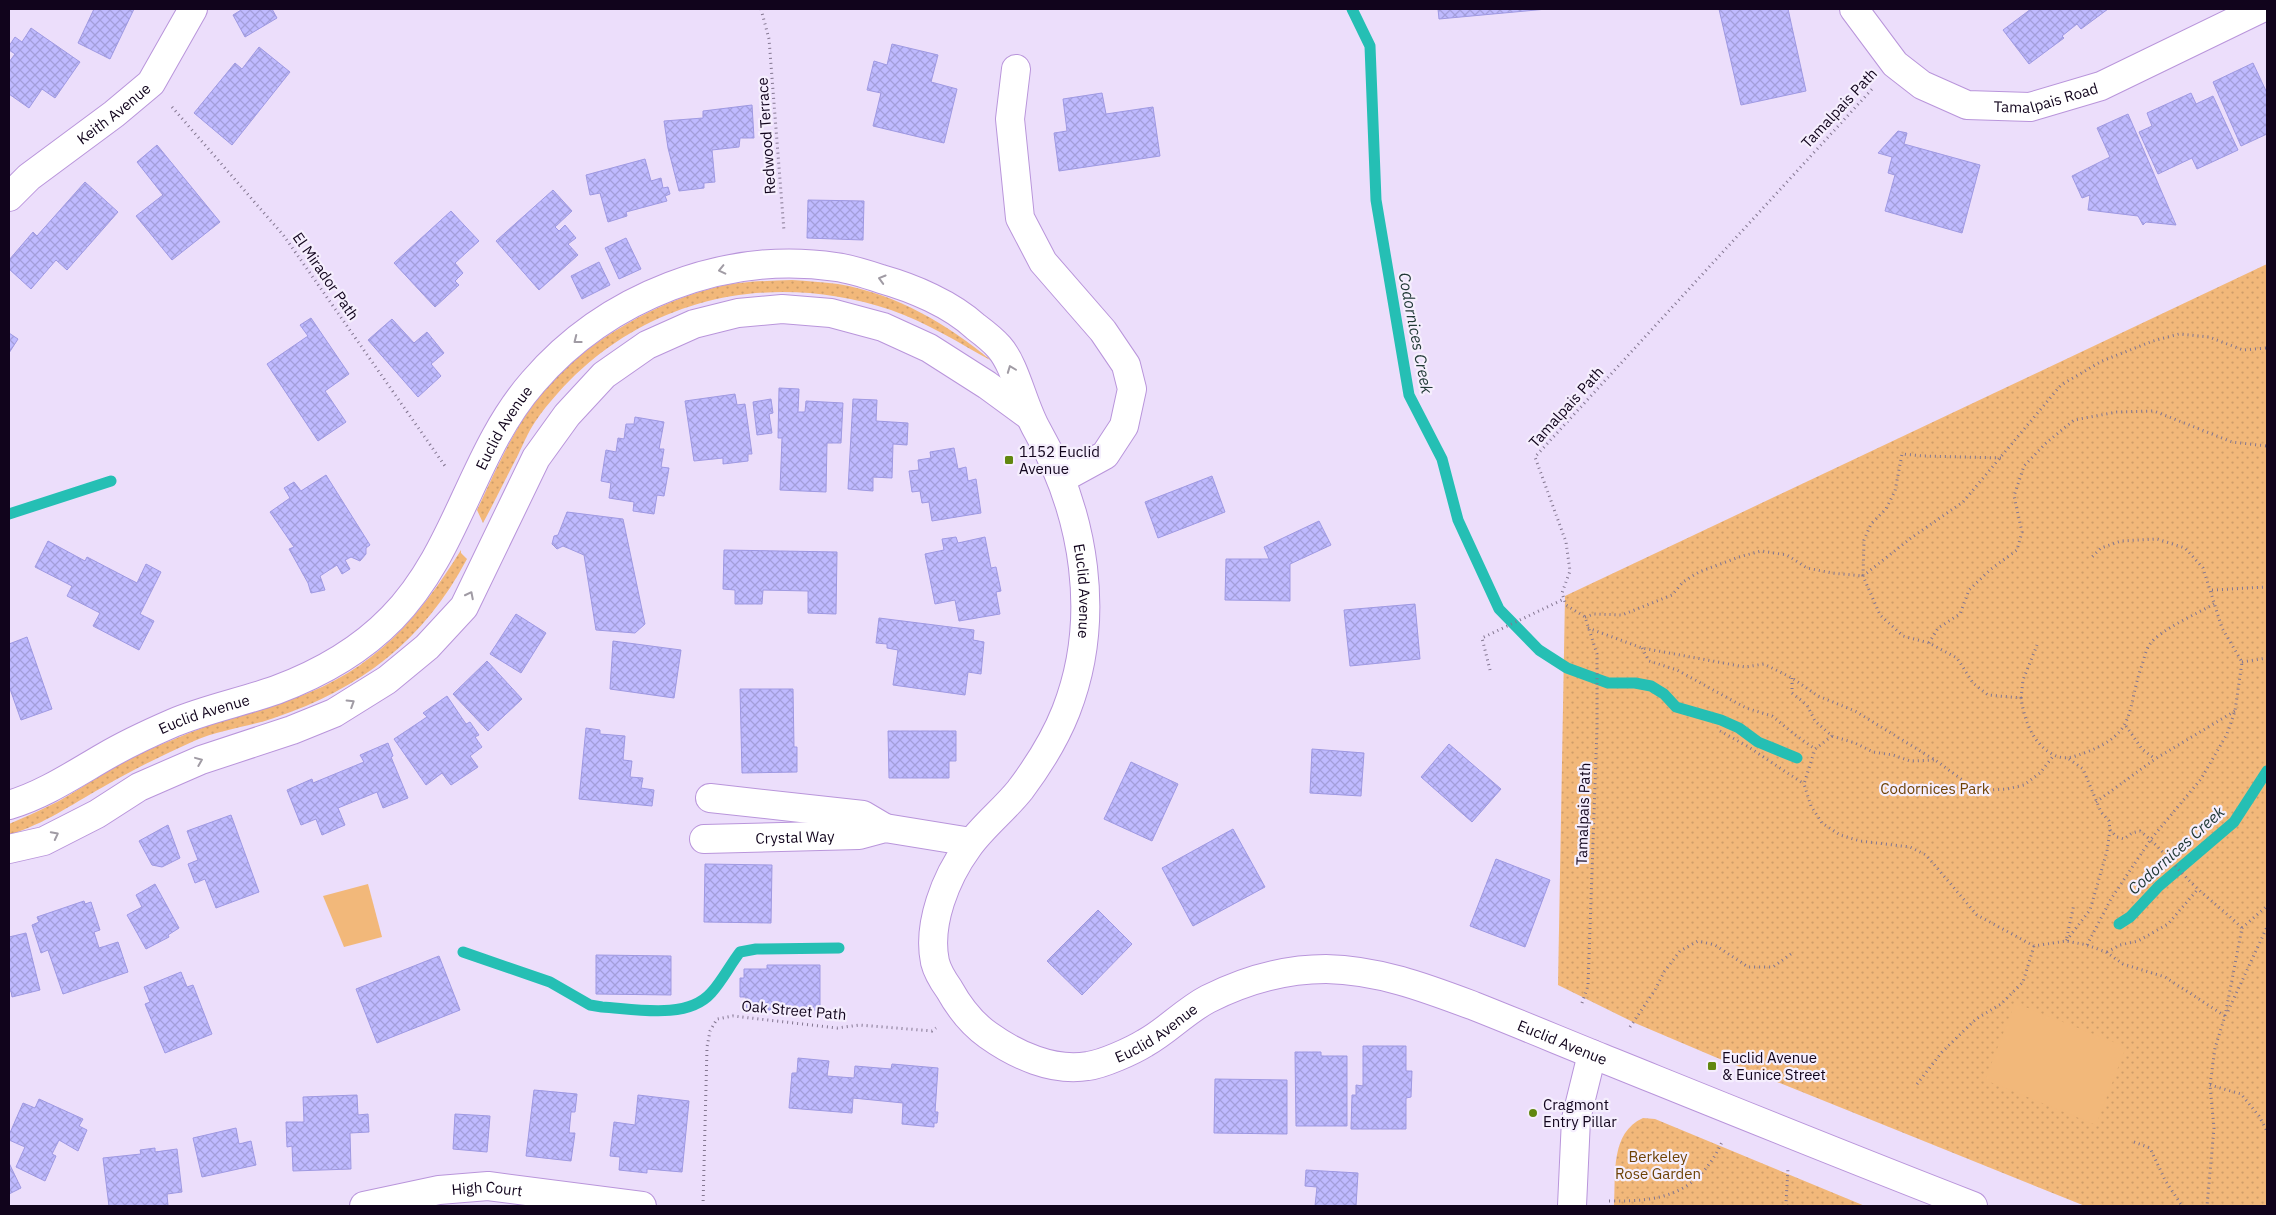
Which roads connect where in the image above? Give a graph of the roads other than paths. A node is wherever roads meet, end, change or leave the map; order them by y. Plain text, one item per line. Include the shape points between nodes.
1 (193, 9) edge
2 (1854, 9) edge
3 (2260, 9) edge
4 (1016, 69) dead end
5 (9, 197) edge
6 (1028, 414) junction
7 (1061, 479) junction
8 (710, 798) dead end
9 (9, 805) edge
10 (885, 828) junction
11 (704, 839) dead end
12 (971, 842) junction
13 (9, 850) edge
14 (1592, 1054) junction
15 (364, 1206) edge
16 (642, 1206) edge
17 (1572, 1206) edge
18 (1973, 1206) edge

1 - 5 street, Keith Avenue via 150,83 29,177
2 - 3 street, Tamalpais Road via 1895,64 1922,85 1967,105 2030,107 2101,86
4 - 7 street via 1010,119 1020,218 1043,262 1103,330 1126,365 1132,388 1124,426 1105,455
6 - 7 street, Euclid Avenue
6 -> 9 street, Euclid Avenue via 1004,352 964,316 894,282 842,267 786,262 701,274 623,308 575,340 533,381 504,421 465,495 444,547 425,578 395,616 362,645 322,670 278,689 177,721 114,751 35,796
13 -> 6 street, Euclid Avenue via 44,841 97,814 139,787 201,760 334,713 387,680 427,648 464,607 536,458 567,415 604,375 647,344 694,324 738,313 782,308 831,313 883,327 929,348
7 - 12 street, Euclid Avenue via 1081,549 1086,600 1083,657 1066,712 1043,758 1014,797
8 - 10 street, Crystal Way via 863,815
10 - 11 street, Crystal Way via 859,835
10 - 12 street, Crystal Way
12 - 14 street, Euclid Avenue via 942,892 934,928 935,966 960,1009 984,1033 1029,1059 1058,1066 1090,1066 1144,1044 1205,1001 1270,975 1322,969 1369,972 1417,984
14 - 17 street via 1576,1119
14 - 18 street, Euclid Avenue
15 - 16 street, High Court via 439,1190 488,1186

